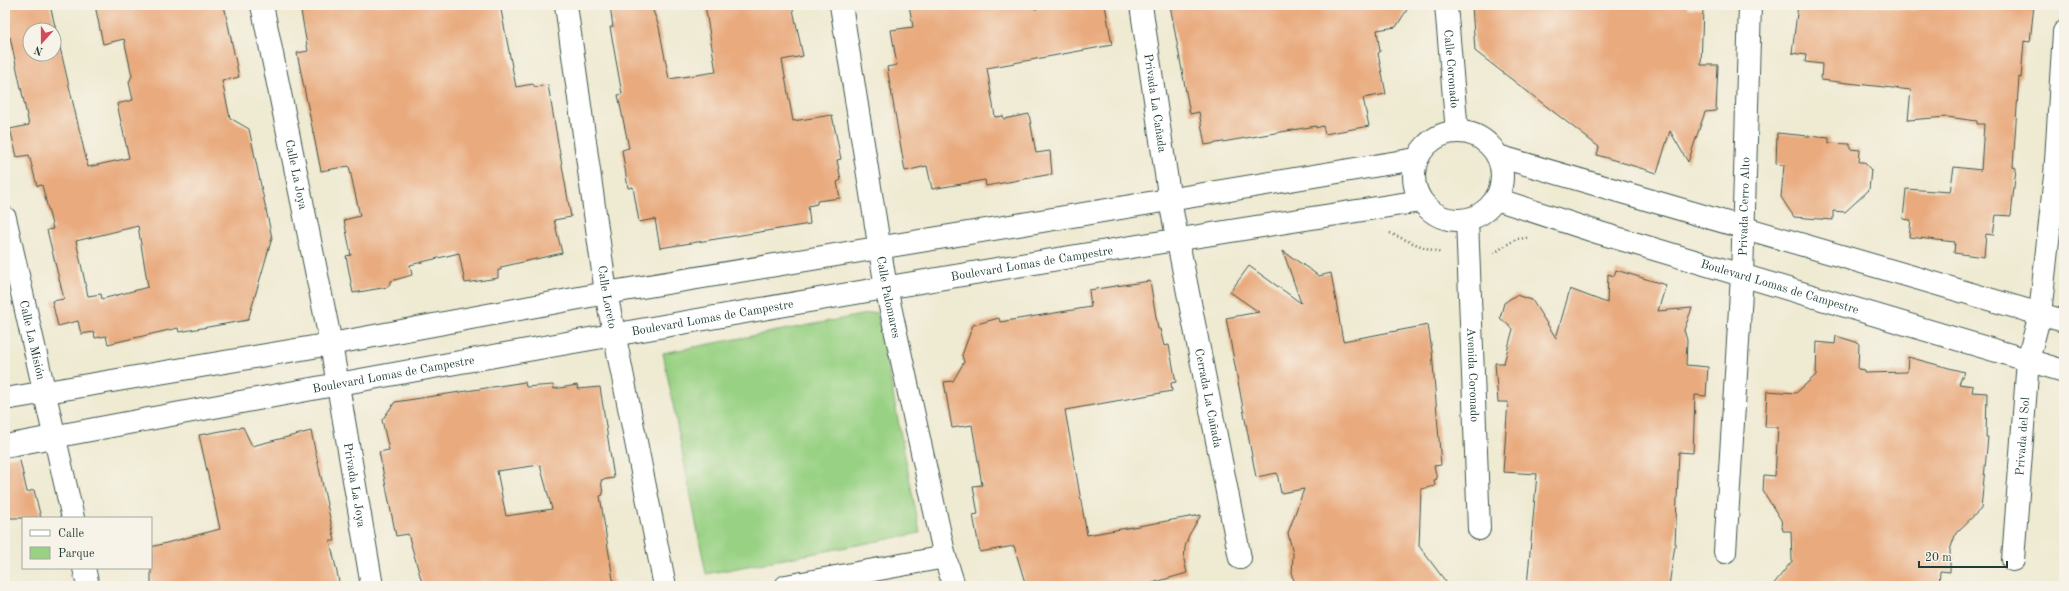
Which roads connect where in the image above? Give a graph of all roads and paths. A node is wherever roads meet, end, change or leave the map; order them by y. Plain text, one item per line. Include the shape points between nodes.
1 (262, 5) edge
2 (566, 5) edge
3 (841, 5) edge
4 (1141, 5) edge
5 (1446, 5) edge
6 (1750, 5) edge
7 (2064, 32) edge
8 (1456, 132) junction
9 (1498, 156) junction
10 (1416, 159) junction
11 (1496, 199) junction
12 (1170, 201) junction
13 (1422, 201) junction
14 (5, 218) edge
15 (1467, 220) junction
16 (1744, 228) junction
17 (1389, 232) dead end
18 (1534, 238) dead end
19 (1177, 239) junction
20 (879, 248) junction
21 (1468, 255) junction
22 (1742, 276) junction
23 (886, 288) junction
24 (606, 293) junction
25 (2040, 314) junction
26 (2064, 321) edge
27 (614, 334) junction
28 (331, 344) junction
29 (2028, 360) junction
30 (2064, 371) edge
31 (337, 385) junction
32 (44, 392) junction
33 (5, 399) edge
34 (55, 437) junction
35 (5, 446) edge
36 (73, 517) edge
37 (1479, 530) dead end
38 (1724, 552) dead end
39 (946, 557) junction
40 (1240, 558) dead end
41 (2013, 560) dead end
42 (84, 569) edge
43 (88, 586) edge
44 (372, 586) edge
45 (665, 586) edge
46 (786, 586) edge
47 (954, 586) edge

1 - 28 street, Calle La Joya
2 - 24 street, Calle Loreto
3 - 20 street, Calle Palomares
4 - 12 street, Privada La Cañada
5 - 8 street, Calle Coronado
6 - 16 street, Privada Cerro Alto
7 - 25 street, Privada del Sol via 2055,176
8 - 9 street via 1464,131 1478,136 1490,144
8 - 10 street via 1435,137
9 - 11 street via 1503,170 1502,185
9 - 16 street
10 - 12 street
10 - 13 street via 1415,188
11 - 15 street via 1487,210
11 - 22 street, Boulevard Lomas de Campestre
12 - 19 street, Privada La Cañada
12 - 20 street
13 - 15 street via 1432,212 1445,218
13 - 19 street, Boulevard Lomas de Campestre
14 - 32 street, Calle La Misión
15 - 21 street, Avenida Coronado
16 - 22 street, Privada Cerro Alto
16 - 25 street
17 - 21 path via 1435,252
18 - 21 path via 1516,239 1496,252 1483,256
19 - 23 street, Boulevard Lomas de Campestre
19 - 40 street, Cerrada La Cañada
20 - 23 street, Calle Palomares
20 - 24 street
21 - 37 street, Avenida Coronado
22 - 29 street, Boulevard Lomas de Campestre
22 - 38 street, Privada Cerro Alto
23 - 27 street, Boulevard Lomas de Campestre
23 - 39 street, Calle Palomares
24 - 27 street, Calle Loreto
24 - 28 street
25 - 26 street
25 - 29 street, Privada del Sol
27 - 31 street, Boulevard Lomas de Campestre
27 - 45 street, Calle Loreto
28 - 31 street, Calle La Joya
28 - 32 street
29 - 30 street, Boulevard Lomas de Campestre
29 - 41 street, Privada del Sol
31 - 34 street, Boulevard Lomas de Campestre
31 - 44 street, Privada La Joya
32 - 33 street
32 - 34 street, Calle La Misión
34 - 35 street, Boulevard Lomas de Campestre
34 - 36 street, Calle La Misión
39 - 46 street
39 - 47 street, Calle Palomares
42 - 43 street

